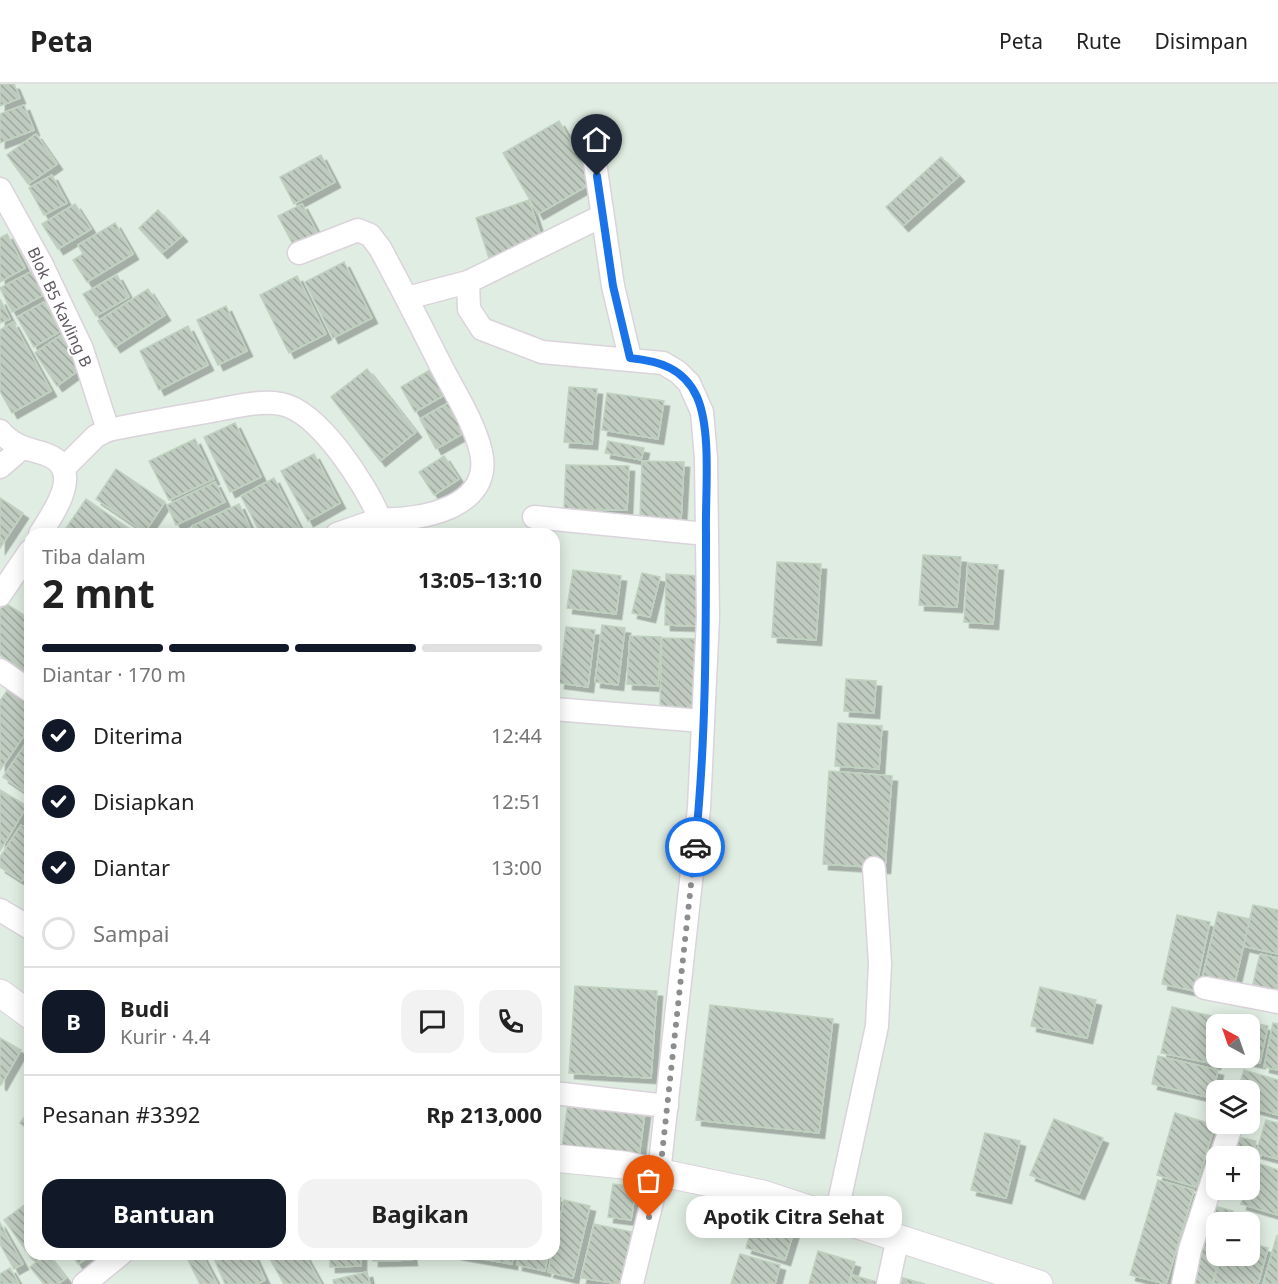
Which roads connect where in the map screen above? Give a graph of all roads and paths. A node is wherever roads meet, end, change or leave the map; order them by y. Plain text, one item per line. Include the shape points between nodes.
1 (591, 135) dead end
2 (0, 189) edge
3 (602, 216) junction
4 (300, 253) dead end
5 (468, 282) junction
6 (406, 298) junction
7 (630, 358) junction
8 (108, 430) junction
9 (0, 431) edge
10 (21, 449) junction
11 (0, 467) edge
12 (63, 469) junction
13 (534, 517) dead end
14 (380, 519) junction
15 (44, 528) edge
16 (354, 528) edge
17 (706, 534) junction
18 (24, 560) edge
19 (0, 595) edge
20 (0, 670) edge
21 (24, 687) edge
22 (560, 709) edge
23 (702, 721) junction
24 (874, 868) dead end
25 (0, 910) edge
26 (24, 924) edge
27 (1205, 988) dead end
28 (0, 993) edge
29 (1278, 1002) edge
30 (24, 1011) edge
31 (560, 1094) edge
32 (667, 1106) junction
33 (560, 1159) edge
34 (660, 1173) junction
35 (1206, 1200) edge
36 (836, 1216) junction
37 (898, 1237) junction
38 (114, 1260) edge
39 (632, 1283) edge
40 (84, 1284) edge
41 (888, 1284) edge
42 (1039, 1284) edge
43 (1183, 1284) edge

1 - 3 street
2 - 8 street, Blok B5 Kavling B via 82,349
3 - 5 street
3 - 7 street via 616,304
4 - 6 street via 364,231 380,248
5 - 6 street
5 - 7 street via 469,309 482,329 542,352
6 - 14 street via 474,431 482,455 480,477 471,493 457,504 429,516 405,521
7 - 17 street via 663,363 678,372 697,397 706,458
8 - 12 street via 96,436
8 - 14 street via 239,406 283,404 312,421 350,465
9 - 10 street
10 - 11 street
10 - 12 street via 47,455
12 - 15 street via 63,497
13 - 17 street
14 - 16 street
17 - 23 street via 708,617
18 - 19 street
20 - 21 street
22 - 23 street
23 - 32 street via 699,808
24 - 36 street via 880,963 877,1026
25 - 26 street
27 - 29 street
28 - 30 street
31 - 32 street
32 - 34 street
33 - 34 street
34 - 36 street via 763,1194
34 - 39 street
35 - 43 street
36 - 37 street
37 - 41 street
37 - 42 street
38 - 40 street

